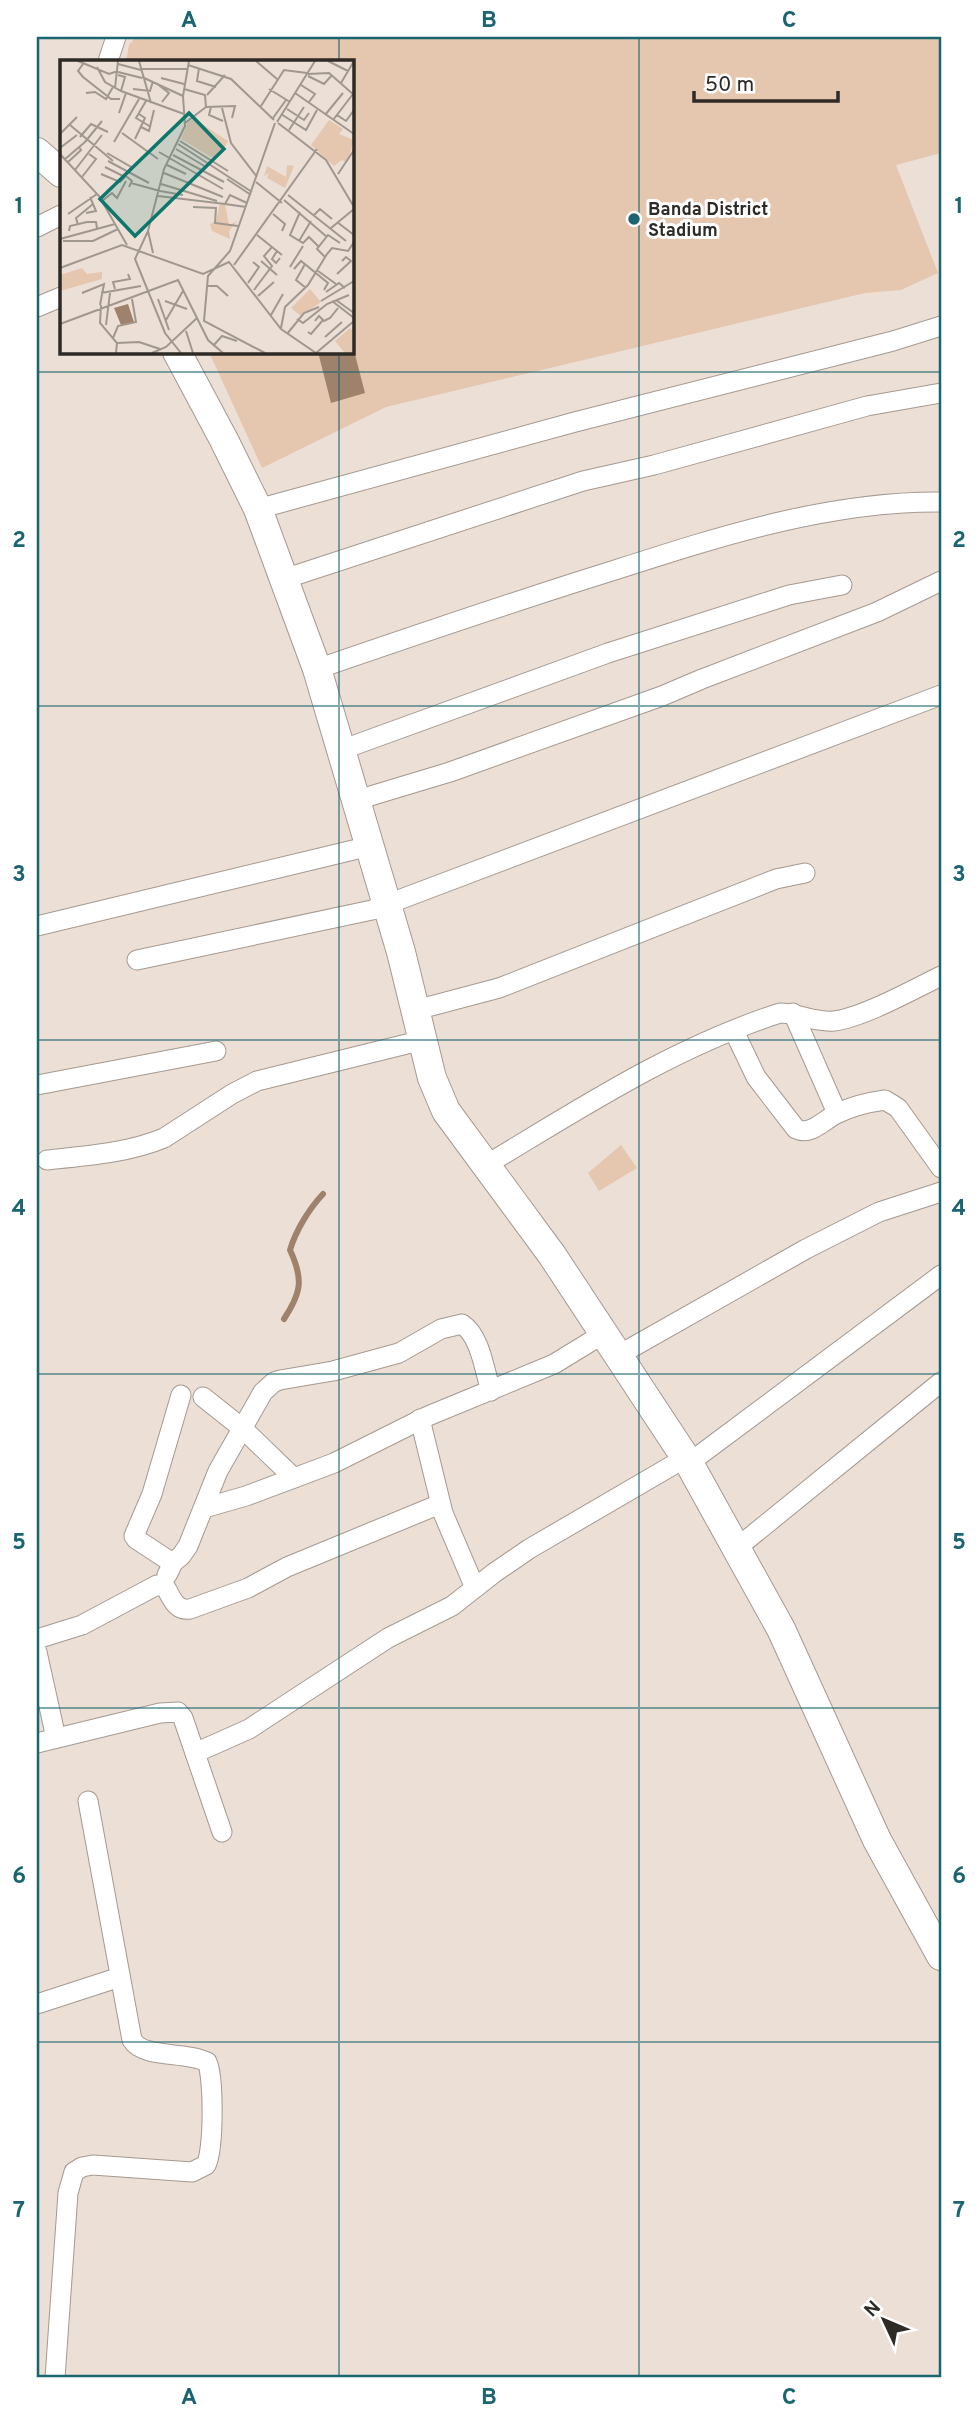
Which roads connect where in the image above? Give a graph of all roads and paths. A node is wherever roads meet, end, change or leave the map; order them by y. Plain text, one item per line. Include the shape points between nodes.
1 (116, 37) edge
2 (108, 60) edge
3 (37, 152) edge
4 (60, 172) edge
5 (60, 216) edge
6 (37, 227) edge
7 (60, 297) edge
8 (37, 307) edge
9 (941, 326) edge
10 (178, 354) edge
11 (941, 393) edge
12 (941, 502) edge
13 (258, 509) junction
14 (284, 579) junction
15 (941, 581) edge
16 (842, 585) dead end
17 (317, 669) junction
18 (941, 695) edge
19 (341, 750) junction
20 (357, 800) junction
21 (370, 846) junction
22 (805, 873) dead end
23 (387, 905) junction
24 (37, 926) edge
25 (137, 960) dead end
26 (941, 976) edge
27 (416, 1010) junction
28 (793, 1013) junction
29 (734, 1031) junction
30 (423, 1040) junction
31 (216, 1051) dead end
32 (37, 1085) edge
33 (837, 1113) junction
34 (47, 1160) dead end
35 (486, 1165) junction
36 (941, 1168) edge
37 (941, 1192) edge
38 (941, 1276) edge
39 (610, 1345) junction
40 (941, 1382) edge
41 (491, 1391) junction
42 (181, 1395) dead end
43 (203, 1396) dead end
44 (420, 1419) junction
45 (242, 1428) junction
46 (687, 1461) junction
47 (294, 1478) junction
48 (440, 1504) junction
49 (204, 1508) junction
50 (738, 1548) junction
51 (171, 1564) junction
52 (162, 1585) junction
53 (475, 1588) junction
54 (37, 1639) edge
55 (37, 1652) edge
56 (46, 1740) edge
57 (195, 1753) junction
58 (88, 1801) dead end
59 (222, 1832) dead end
60 (941, 1955) edge
61 (120, 1978) junction
62 (37, 2004) edge
63 (55, 2378) edge

1 - 2 street
3 - 4 main road
5 - 6 street
7 - 8 street
9 - 13 street
10 - 13 main road
11 - 14 street via 867,406 583,481
12 - 17 street via 852,506 694,544
13 - 14 main road
14 - 17 main road
15 - 20 street via 877,612 662,696 450,772
16 - 19 street via 789,595 608,653
17 - 19 main road
18 - 23 street
19 - 20 main road
20 - 21 main road
21 - 23 main road
21 - 24 street
22 - 27 street via 768,882 499,988
23 - 25 street
23 - 27 main road
26 - 28 street via 833,1022
27 - 30 main road
28 - 29 street via 780,1013
28 - 33 street
29 - 33 street via 756,1077 796,1129 811,1130
29 - 35 street via 650,1068
30 - 34 street via 257,1081 153,1143
30 - 35 main road via 446,1111
31 - 32 street
33 - 36 street via 876,1101 892,1103
35 - 39 main road
37 - 39 street via 878,1212
38 - 46 street
39 - 41 street
39 - 46 main road
40 - 50 street
41 - 44 street
41 - 45 street via 475,1339 462,1324 453,1325 392,1356 274,1382
42 - 51 street via 152,1494 134,1536
43 - 45 street
44 - 47 street
44 - 48 street
45 - 47 street
45 - 49 street
46 - 50 main road
46 - 53 street via 529,1549
47 - 49 street
48 - 52 street via 190,1609 177,1607
48 - 53 street
49 - 51 street via 188,1546
50 - 60 main road via 781,1629 877,1840
51 - 52 street
52 - 54 street via 82,1625
53 - 57 street via 444,1611 388,1638 249,1729
55 - 56 street
56 - 57 street via 171,1711 183,1718
57 - 59 street
58 - 61 street
61 - 62 street
61 - 63 street via 136,2047 207,2062 211,2152 206,2165 192,2172 93,2165 74,2172 68,2193

